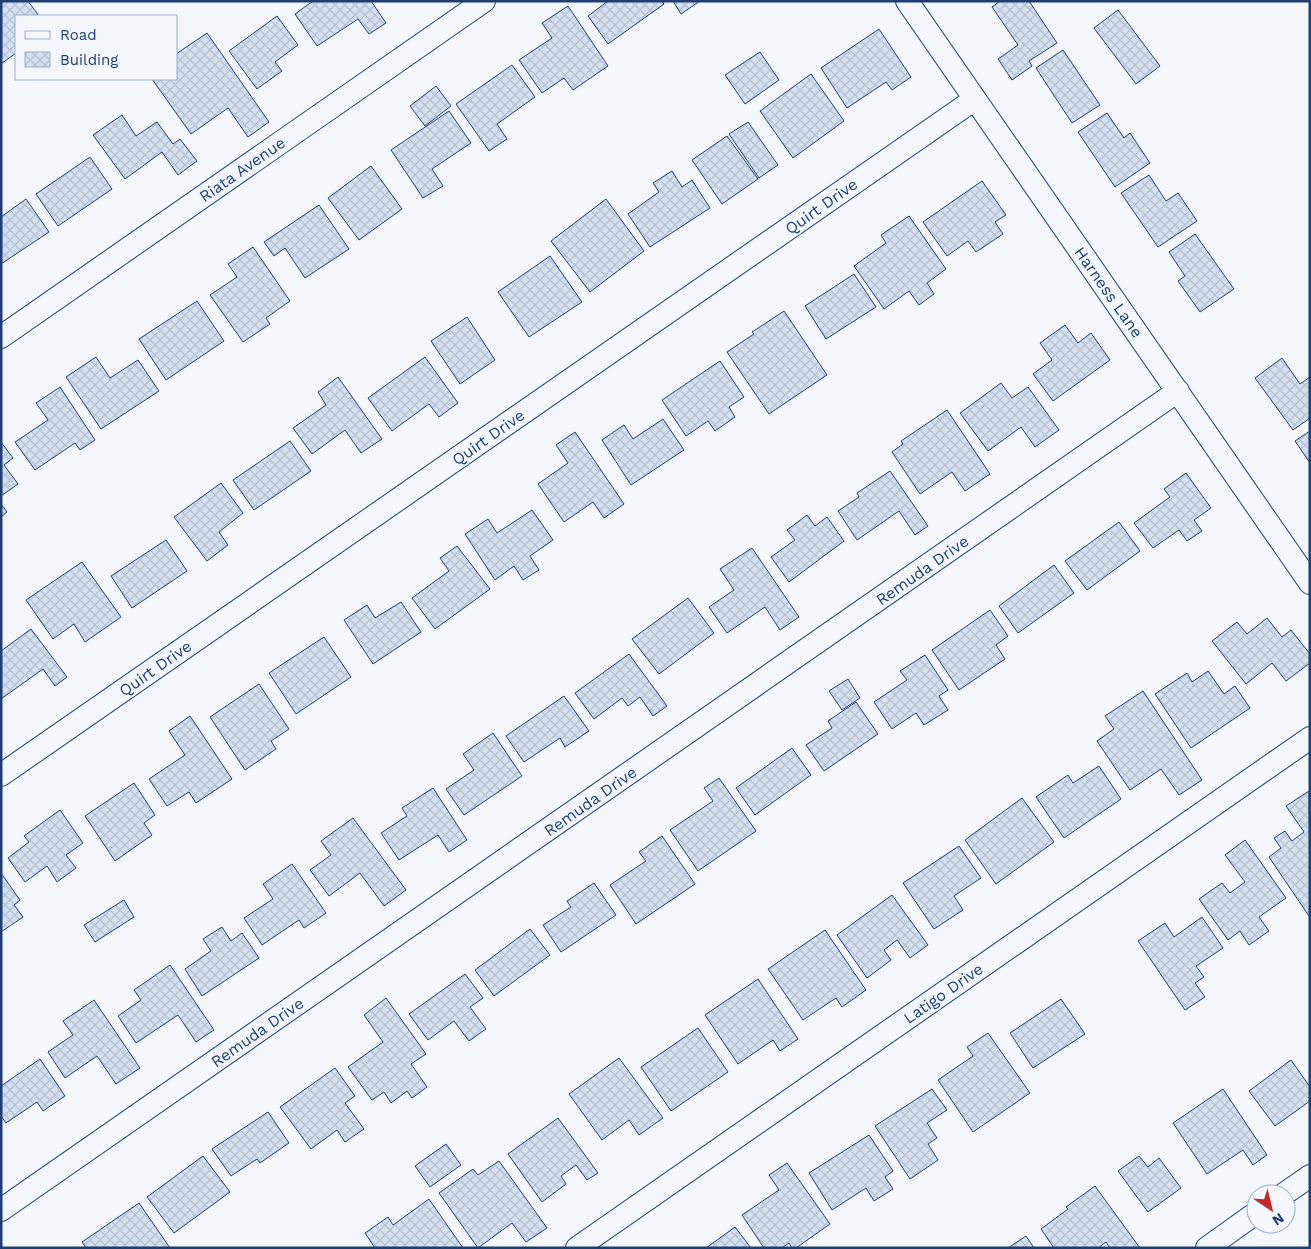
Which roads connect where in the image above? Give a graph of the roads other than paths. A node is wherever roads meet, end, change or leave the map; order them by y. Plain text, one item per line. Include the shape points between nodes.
1 (484, 1) edge
2 (907, 1) edge
3 (975, 99) junction
4 (1, 337) edge
5 (1178, 392) junction
6 (1310, 583) edge
7 (1310, 738) edge
8 (1, 775) edge
9 (1310, 1176) edge
10 (1296, 1186) edge
11 (1, 1210) edge
12 (1246, 1220) edge
13 (577, 1248) edge
14 (1207, 1248) edge

1 - 4 street, Riata Avenue
2 - 3 street, Harness Lane
3 - 5 street, Harness Lane
3 - 8 street, Quirt Drive
5 - 6 street, Harness Lane
5 - 11 street, Remuda Drive
7 - 13 street, Latigo Drive
9 - 10 street
12 - 14 street

